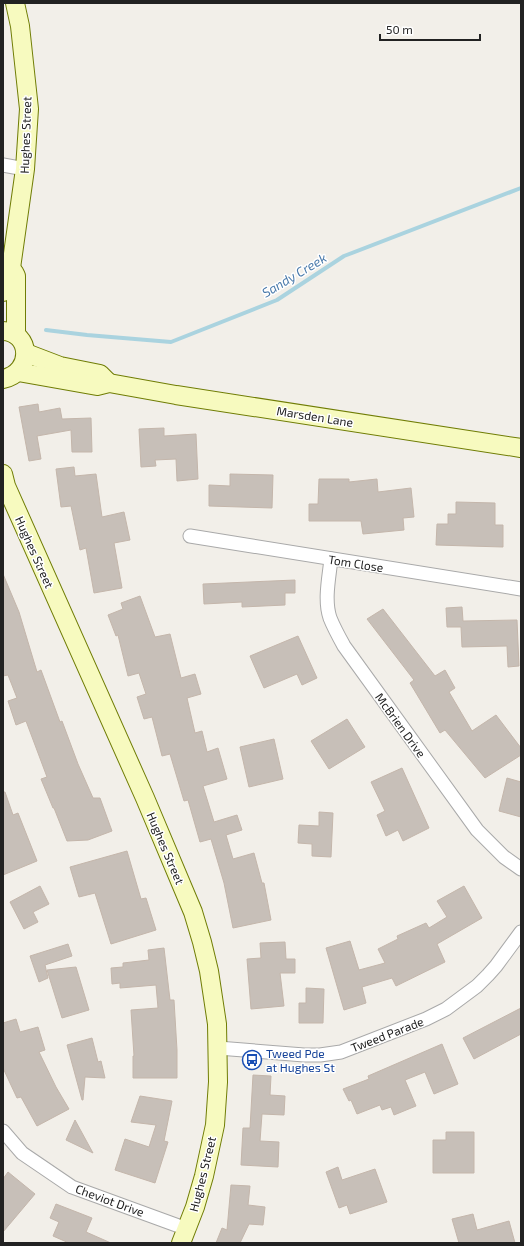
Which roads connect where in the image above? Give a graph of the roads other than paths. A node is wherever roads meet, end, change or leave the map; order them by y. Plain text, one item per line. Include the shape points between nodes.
1 (15, 3) edge
2 (3, 165) edge
3 (25, 169) junction
4 (11, 268) junction
5 (3, 292) edge
6 (9, 333) edge
7 (26, 353) junction
8 (7, 378) edge
9 (109, 383) junction
10 (521, 448) edge
11 (4, 482) edge
12 (190, 536) dead end
13 (331, 559) junction
14 (521, 589) edge
15 (521, 868) edge
16 (521, 932) edge
17 (218, 1048) junction
18 (3, 1131) edge
19 (184, 1236) edge

1 - 3 street, Hughes Street via 29,109
2 - 3 street
3 - 4 street, Hughes Street
4 - 5 street, Hughes Street via 6,272
4 - 6 street, Hughes Street via 16,276
6 - 7 street via 23,344
7 - 8 street via 24,363
7 - 9 street, Marsden Lane via 60,366 100,374
8 - 9 street, Marsden Lane via 97,386
9 - 10 street, Marsden Lane
11 - 17 street, Hughes Street via 193,912 209,971
12 - 13 street, Tom Close
13 - 14 street, Tom Close
13 - 15 street, McBrien Drive via 328,584 330,616 344,646 470,821 495,849
16 - 17 street, Tweed Parade via 496,966 477,986 446,1009 426,1019 330,1054
17 - 19 street, Hughes Street via 215,1125 204,1176
18 - 19 street, Cheviot Drive via 22,1153 72,1187

